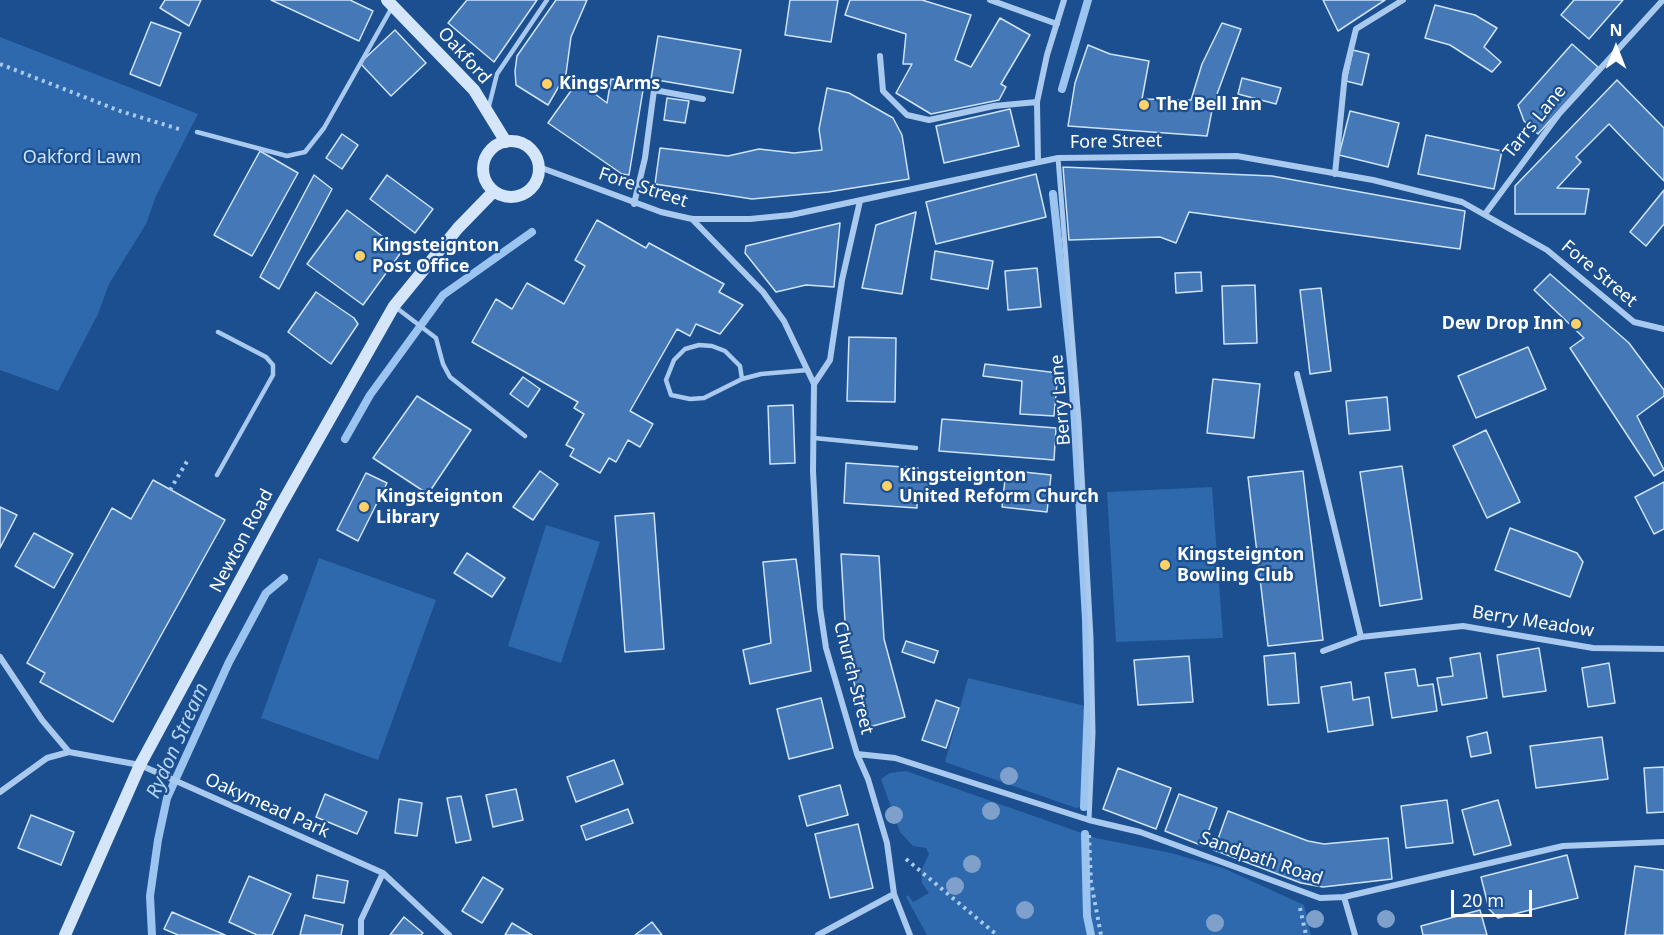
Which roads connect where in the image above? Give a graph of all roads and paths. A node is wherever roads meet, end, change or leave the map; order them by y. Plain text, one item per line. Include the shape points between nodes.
1 (548, 0) edge
2 (990, 0) edge
3 (1064, 0) edge
4 (1403, 0) edge
5 (1663, 0) edge
6 (390, 3) edge
7 (1057, 24) junction
8 (880, 56) dead end
9 (0, 64) edge
10 (704, 99) dead end
11 (1037, 102) junction
12 (487, 114) junction
13 (197, 132) joint
14 (506, 142) junction
15 (1058, 158) junction
16 (1038, 161) junction
17 (539, 167) junction
18 (1335, 174) junction
19 (494, 191) junction
20 (860, 201) junction
21 (634, 204) junction
22 (1485, 213) junction
23 (693, 219) junction
24 (394, 306) junction
25 (1664, 329) edge
26 (218, 332) dead end
27 (808, 370) junction
28 (1297, 374) dead end
29 (742, 378) junction
30 (814, 384) junction
31 (525, 436) dead end
32 (814, 438) junction
33 (916, 448) dead end
34 (189, 458) dead end
35 (217, 475) dead end
36 (170, 490) dead end
37 (1361, 637) junction
38 (1664, 649) edge
39 (1323, 651) dead end
40 (0, 657) edge
41 (69, 752) junction
42 (857, 754) junction
43 (140, 765) junction
44 (0, 792) edge
45 (1089, 820) junction
46 (1664, 842) edge
47 (887, 843) junction
48 (383, 873) junction
49 (1304, 893) junction
50 (894, 894) junction
51 (1344, 897) junction
52 (65, 935) edge
53 (361, 935) edge
54 (449, 935) edge
55 (818, 935) edge
56 (910, 935) edge
57 (997, 935) edge
58 (1101, 935) edge
59 (1305, 935) edge
60 (1355, 935) edge

1 - 12 lane via 497,74
2 - 7 street
3 - 7 street
4 - 18 street via 1356,28 1345,74
5 - 22 street, Tarrs Lane via 1559,114
6 - 12 main road, Oakford via 474,90
6 - 13 lane via 324,128 305,152 287,156
7 - 11 street
8 - 11 street via 883,91 907,115 929,120 994,106
9 - 13 path via 120,111
10 - 21 street via 654,90
11 - 16 street
12 - 14 main road, Oakford
14 - 17 main road via 524,144
14 - 19 main road via 490,151 485,159 484,176
15 - 16 street, Fore Street
15 - 18 street, Fore Street via 1237,156
15 - 45 street, Berry Lane via 1091,638 1093,733
16 - 20 street, Fore Street
17 - 19 main road via 528,191 511,197
17 - 21 street, Fore Street
18 - 22 street, Fore Street via 1462,202
19 - 24 main road, Newton Road
20 - 23 street, Fore Street via 791,215
20 - 30 street via 842,280 830,360
21 - 23 street, Fore Street
22 - 25 street, Fore Street via 1547,250 1634,322
23 - 27 street, Church Street via 764,292 784,321
24 - 31 lane via 436,338 450,377
24 - 43 main road, Newton Road
26 - 35 lane via 266,357 273,365 273,375
27 - 29 lane
27 - 30 street, Church Street
28 - 37 street
29 - 29 lane via 704,398 690,399 671,395 666,380 674,360 685,349 699,345 726,351 736,360
30 - 32 street, Church Street
32 - 33 lane
32 - 42 street, Church Street via 820,608 826,648
34 - 36 path
37 - 38 street, Berry Meadow via 1462,626 1593,648
37 - 39 street, Berry Meadow
40 - 41 street via 42,720
41 - 43 street, Oakymead Park
41 - 44 street via 47,758
42 - 45 street, Sandpath Road via 896,758
42 - 47 street, Church Street
43 - 48 street, Oakymead Park
43 - 52 main road, Newton Road
45 - 49 street, Sandpath Road via 1140,832
45 - 58 path via 1091,882
46 - 51 street, Sandpath Road via 1563,846
47 - 50 street, Church Street
47 - 57 path
48 - 53 street via 361,920
48 - 54 street, Oakymead Park
49 - 51 street, Sandpath Road via 1320,898
49 - 59 path via 1300,905
50 - 55 street
50 - 56 street, Church Street
51 - 60 street

